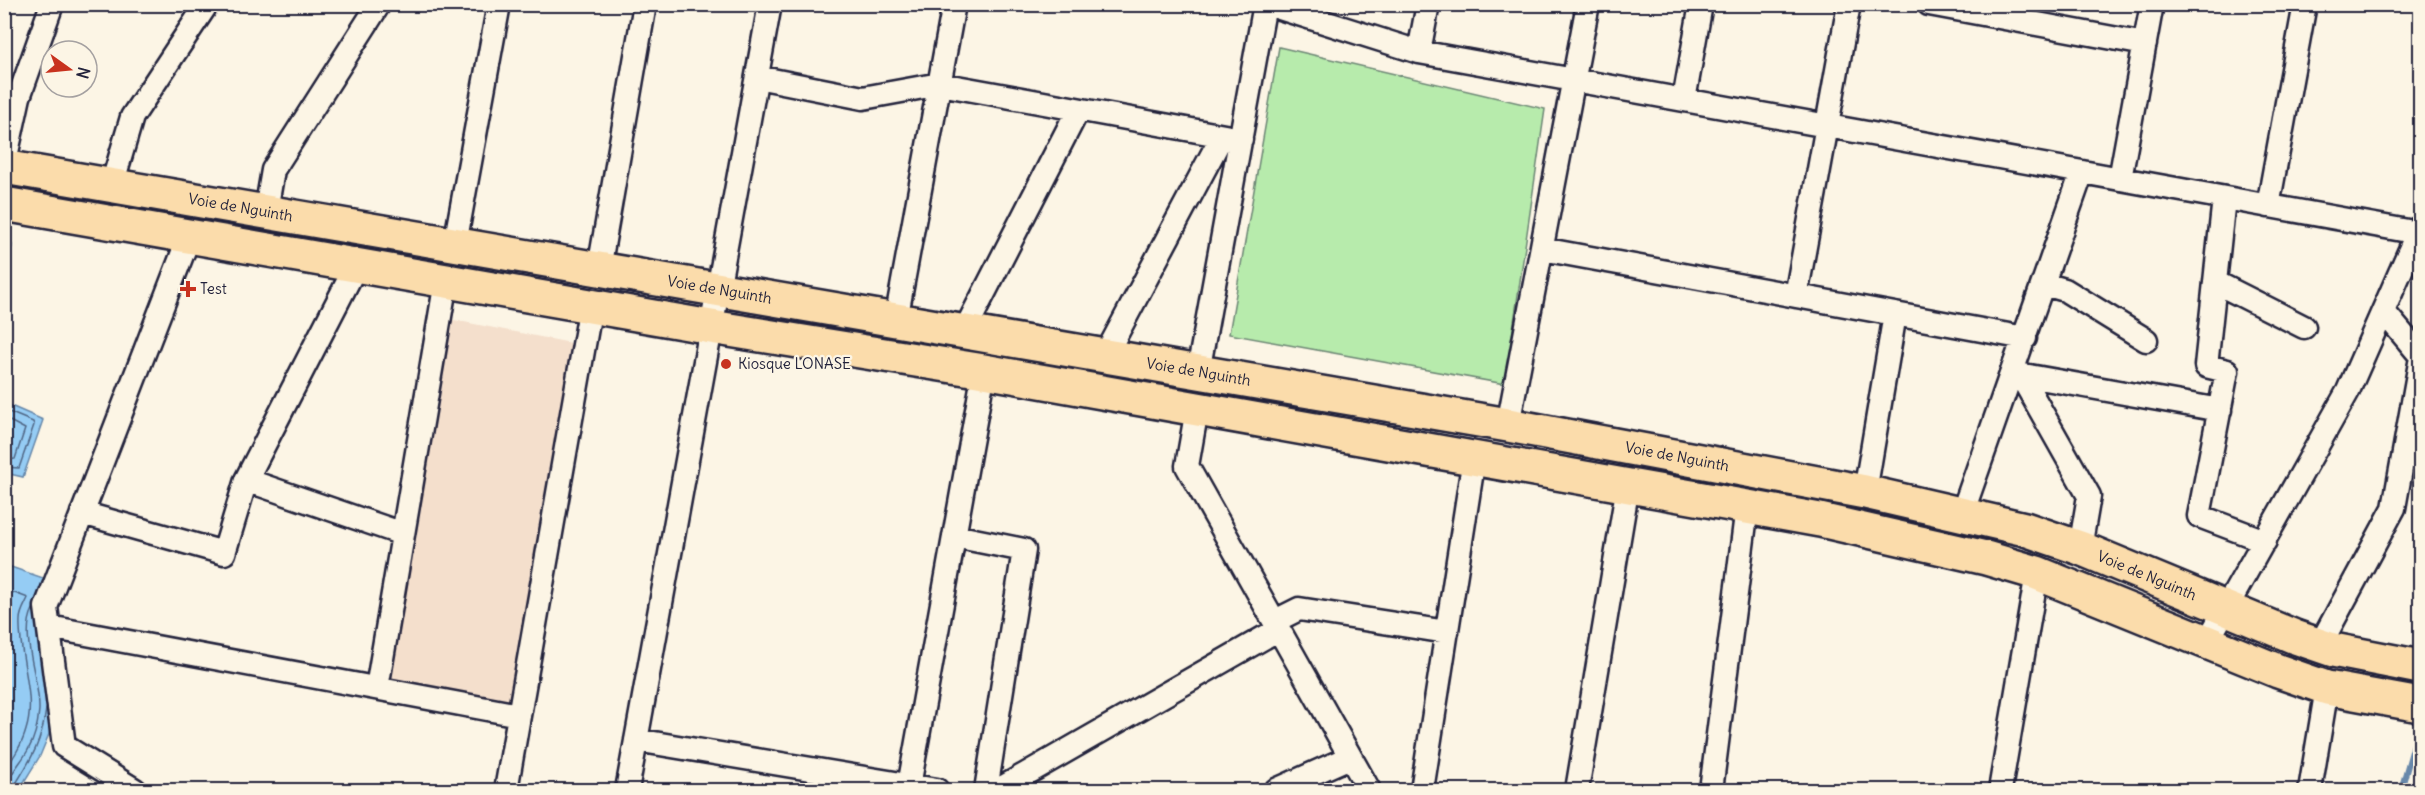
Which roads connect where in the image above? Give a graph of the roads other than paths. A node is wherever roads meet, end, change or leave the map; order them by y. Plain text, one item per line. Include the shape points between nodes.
1 (52, 4) edge
2 (207, 4) edge
3 (379, 4) edge
4 (645, 4) edge
5 (770, 4) edge
6 (954, 4) edge
7 (1266, 4) edge
8 (1428, 4) edge
9 (1588, 4) edge
10 (1701, 4) edge
11 (1849, 4) edge
12 (1929, 4) edge
13 (2152, 4) edge
14 (2305, 4) edge
15 (499, 5) edge
16 (1999, 11) edge
17 (2145, 44) junction
18 (1419, 52) junction
19 (757, 77) junction
20 (1574, 80) junction
21 (939, 84) junction
22 (1684, 100) junction
23 (1078, 110) junction
24 (1826, 126) junction
25 (1231, 137) junction
26 (4, 166) edge
27 (2082, 172) junction
28 (2121, 179) junction
29 (112, 185) junction
30 (2224, 198) junction
31 (4, 204) edge
32 (2268, 206) junction
33 (266, 211) junction
34 (2420, 230) edge
35 (189, 237) junction
36 (455, 244) junction
37 (1542, 249) junction
38 (356, 266) junction
39 (599, 268) junction
40 (446, 281) junction
41 (2215, 282) junction
42 (2044, 284) junction
43 (718, 289) junction
44 (1796, 296) junction
45 (591, 305) junction
46 (2384, 312) junction
47 (1895, 314) junction
48 (897, 320) junction
49 (711, 327) junction
50 (2304, 327) dead end
51 (964, 332) junction
52 (2025, 338) junction
53 (2146, 340) dead end
54 (2421, 355) edge
55 (1105, 356) junction
56 (2421, 363) edge
57 (984, 370) junction
58 (1198, 372) junction
59 (2016, 374) junction
60 (1197, 409) junction
61 (2220, 410) junction
62 (1508, 425) junction
63 (1474, 458) junction
64 (246, 480) junction
65 (1628, 485) junction
66 (1865, 492) junction
67 (1748, 507) junction
68 (82, 513) junction
69 (1962, 514) junction
70 (403, 534) junction
71 (954, 536) junction
72 (2265, 541) junction
73 (2080, 548) junction
74 (2129, 569) junction
75 (2037, 573) junction
76 (2114, 603) junction
77 (2226, 609) junction
78 (1277, 625) junction
79 (49, 627) junction
80 (1447, 632) junction
81 (2207, 642) junction
82 (2320, 645) junction
83 (2421, 667) edge
84 (377, 688) junction
85 (2327, 688) junction
86 (2421, 705) edge
87 (519, 715) junction
88 (636, 740) junction
89 (1350, 757) junction
90 (909, 786) junction
91 (135, 790) edge
92 (506, 790) edge
93 (627, 790) edge
94 (938, 790) edge
95 (986, 790) edge
96 (998, 790) edge
97 (1276, 790) edge
98 (1369, 790) edge
99 (1422, 790) edge
100 (1577, 790) edge
101 (1711, 790) edge
102 (2000, 790) edge
103 (2310, 790) edge

1 - 26 street via 19,97
2 - 29 street via 132,117
3 - 33 street via 273,170
4 - 39 street
5 - 19 street
6 - 21 street
7 - 18 street
7 - 25 street
8 - 18 street
9 - 20 street
10 - 22 street
11 - 24 street
12 - 16 street
13 - 17 street
14 - 32 street
15 - 36 street
16 - 17 street
17 - 28 street
18 - 20 street
19 - 21 street via 863,98
19 - 43 street
20 - 22 street
20 - 37 street
21 - 23 street
21 - 48 street
22 - 24 street
23 - 25 street
23 - 51 street
24 - 27 street
24 - 44 street
25 - 55 street
25 - 58 street
26 - 29 highway, Voie de Nguinth
27 - 28 street
27 - 42 street
28 - 30 street
29 - 33 highway, Voie de Nguinth
30 - 32 street
30 - 41 street
31 - 35 highway
32 - 34 street
33 - 36 highway, Voie de Nguinth
34 - 46 street
35 - 38 highway
35 - 68 street
36 - 39 highway, Voie de Nguinth
37 - 44 street
37 - 62 street
38 - 40 highway
38 - 64 street
39 - 43 highway, Voie de Nguinth
40 - 45 highway
40 - 70 street
41 - 50 street
41 - 61 street via 2206,366 2227,371
42 - 52 street
42 - 53 street via 2065,290
43 - 48 highway, Voie de Nguinth
43 - 49 street
44 - 47 street
45 - 49 highway
45 - 87 street
46 - 54 street
46 - 72 street via 2348,391
47 - 52 street
47 - 66 street
48 - 51 highway, Voie de Nguinth
49 - 57 highway
49 - 88 street
51 - 55 highway, Voie de Nguinth
52 - 59 street
55 - 58 highway, Voie de Nguinth
56 - 82 street via 2394,508
57 - 60 highway
57 - 71 street
58 - 62 highway, Voie de Nguinth
59 - 61 street
59 - 69 street
59 - 73 street via 2089,496
60 - 63 highway
60 - 78 street via 1187,466
61 - 72 street via 2199,516
62 - 66 highway, Voie de Nguinth
63 - 65 highway
63 - 80 street
64 - 68 street via 224,553
64 - 70 street
65 - 67 highway
65 - 100 street
66 - 69 highway, Voie de Nguinth
67 - 75 highway via 1908,539
67 - 101 street
68 - 79 street via 46,607
69 - 73 highway, Voie de Nguinth
70 - 84 street
71 - 90 street
71 - 95 street via 1024,550
72 - 77 street
73 - 74 highway, Voie de Nguinth
74 - 76 highway
74 - 77 highway, Voie de Nguinth
75 - 76 highway
75 - 102 street
76 - 81 highway
77 - 81 street
77 - 82 highway, Voie de Nguinth
78 - 80 street via 1299,609
78 - 89 street
78 - 96 street
79 - 84 street
79 - 91 street via 64,746
80 - 99 street
81 - 85 highway
82 - 83 highway, Voie de Nguinth
84 - 87 street
85 - 86 highway
85 - 103 street
87 - 92 street
88 - 90 street
88 - 93 street
89 - 97 street
89 - 98 street
90 - 94 street

